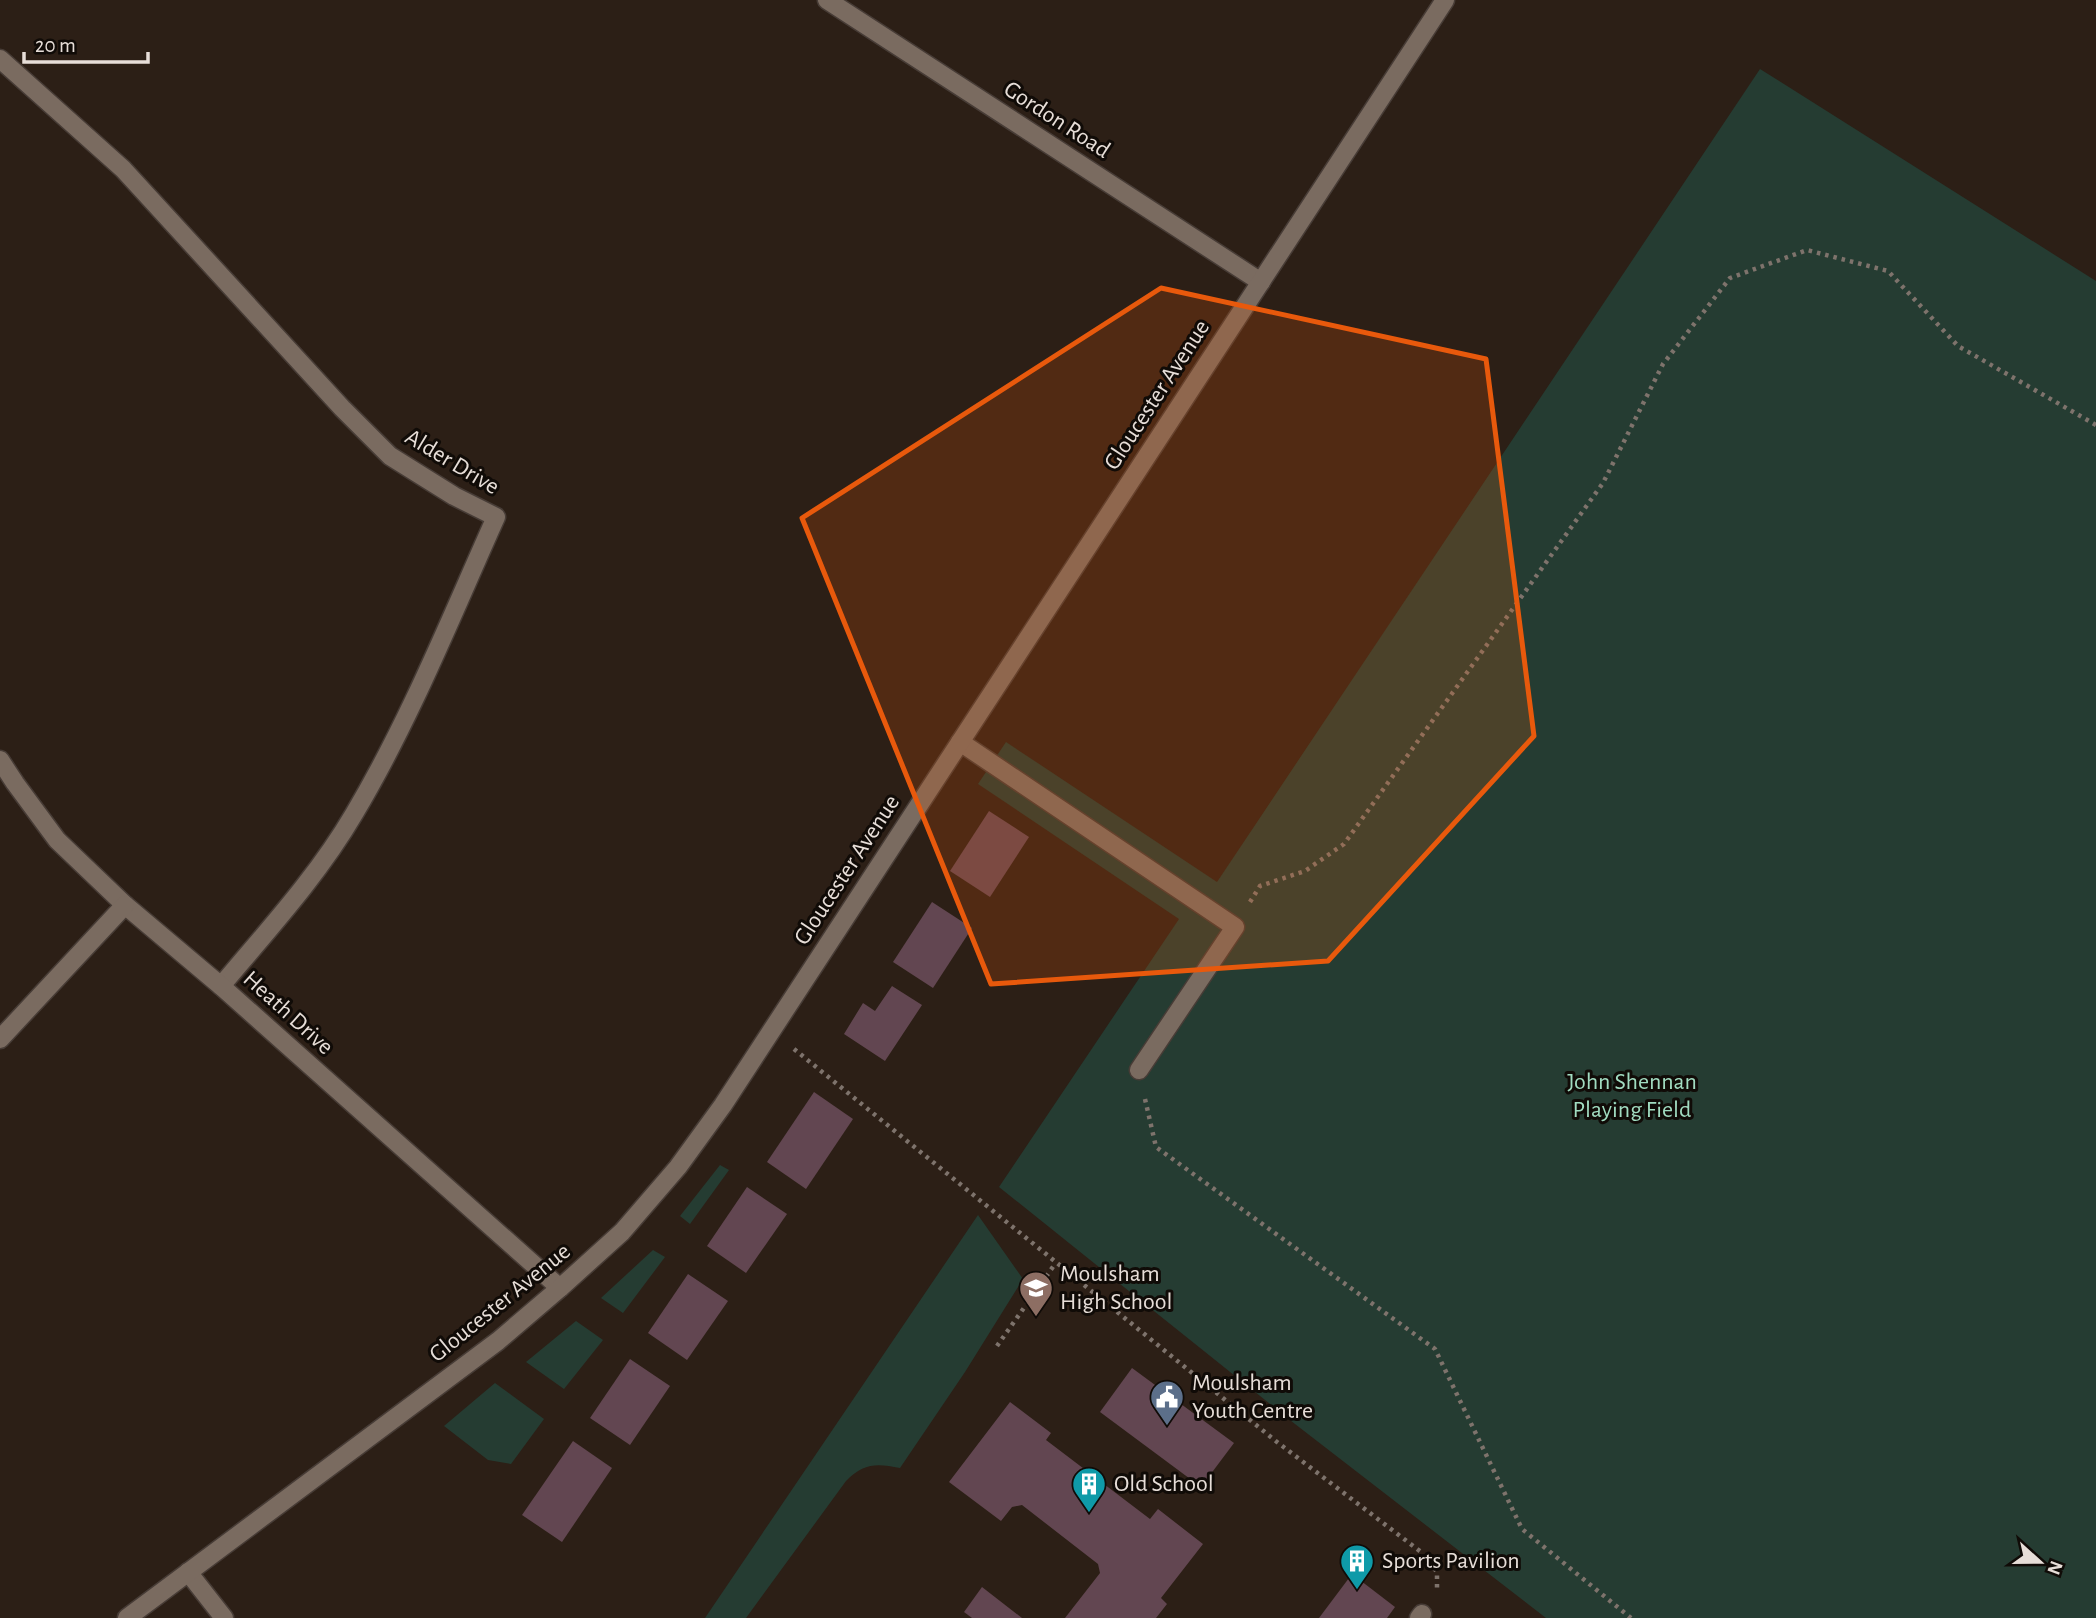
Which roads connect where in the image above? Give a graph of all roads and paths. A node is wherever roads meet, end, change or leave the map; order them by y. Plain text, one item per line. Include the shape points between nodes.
1 (827, 0) edge
2 (1445, 0) edge
3 (0, 59) edge
4 (1261, 282) junction
5 (2096, 425) edge
6 (960, 742) junction
7 (0, 760) edge
8 (125, 905) junction
9 (1235, 927) junction
10 (221, 986) junction
11 (771, 1032) junction
12 (0, 1039) edge
13 (1139, 1070) joint
14 (1055, 1264) junction
15 (561, 1288) junction
16 (997, 1346) dead end
17 (188, 1572) junction
18 (1421, 1616) edge
19 (127, 1618) edge
20 (224, 1618) edge
21 (1631, 1618) edge

1 - 4 street, Gordon Road
2 - 4 street, Gloucester Avenue
3 - 10 street, Alder Drive via 123,169 390,456 496,517 385,759 353,816 313,876
4 - 6 street, Gloucester Avenue
5 - 9 path via 1958,346 1888,271 1807,250 1730,278 1663,364 1603,483 1344,844 1305,871 1260,886
6 - 9 street
6 - 11 street, Gloucester Avenue
7 - 8 street, Heath Drive via 57,840
8 - 10 street, Heath Drive
8 - 12 street
9 - 13 street
10 - 15 street, Heath Drive
11 - 14 path
11 - 15 street, Gloucester Avenue via 678,1167 622,1232
13 - 21 path via 1156,1147 1435,1349 1522,1529
14 - 16 path
14 - 18 path via 1421,1552 1437,1572 1437,1587
15 - 17 street, Gloucester Avenue via 498,1341
17 - 19 street, Gloucester Avenue
17 - 20 street

